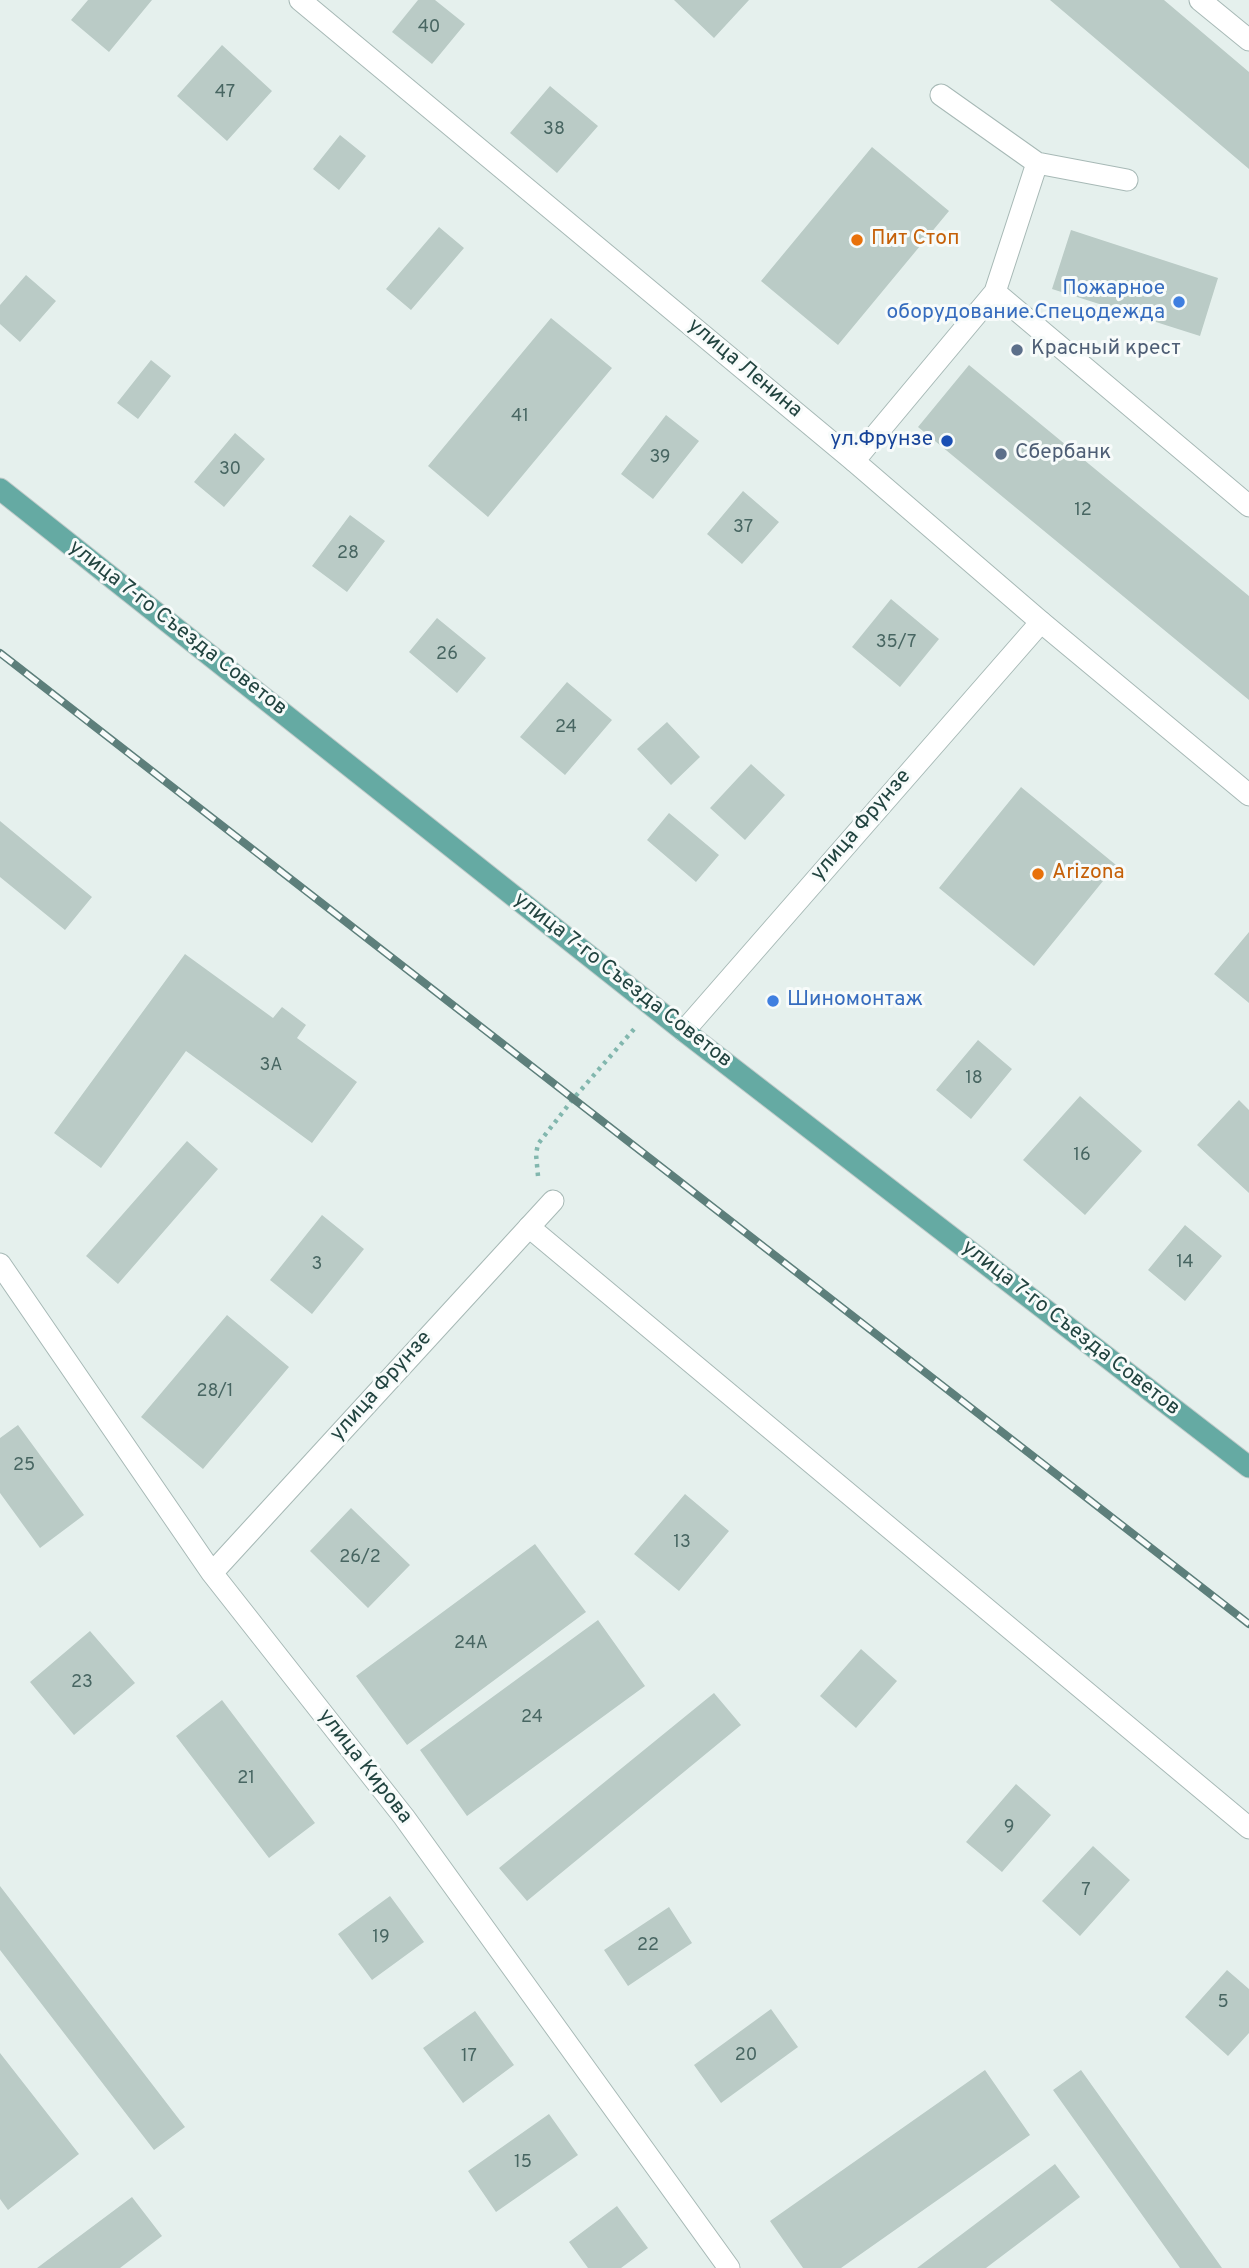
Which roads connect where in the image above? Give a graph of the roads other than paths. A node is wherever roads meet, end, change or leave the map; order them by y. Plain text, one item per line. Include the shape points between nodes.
1 (1200, 0) edge
2 (306, 2) edge
3 (1249, 40) edge
4 (942, 95) dead end
5 (1037, 163) junction
6 (1127, 180) dead end
7 (995, 292) junction
8 (854, 461) junction
9 (0, 489) edge
10 (1249, 506) edge
11 (1041, 622) junction
12 (1249, 795) edge
13 (684, 1031) junction
14 (553, 1200) road end
15 (529, 1227) junction
16 (0, 1264) edge
17 (1249, 1467) edge
18 (212, 1573) junction
19 (1249, 1828) edge
20 (729, 2268) edge

1 - 3 street
2 - 8 street, улица Ленина
4 - 5 street
5 - 6 street
5 - 7 street
7 - 8 street
7 - 10 street
8 - 11 street, улица Ленина
9 - 13 main road, улица 7-го Съезда Советов
11 - 12 street, улица Ленина
11 - 13 street, улица Фрунзе
13 - 17 main road, улица 7-го Съезда Советов
14 - 15 street, улица Фрунзе
15 - 18 street, улица Фрунзе
15 - 19 street
16 - 18 street, улица Кирова
18 - 20 street, улица Кирова via 404,1817

